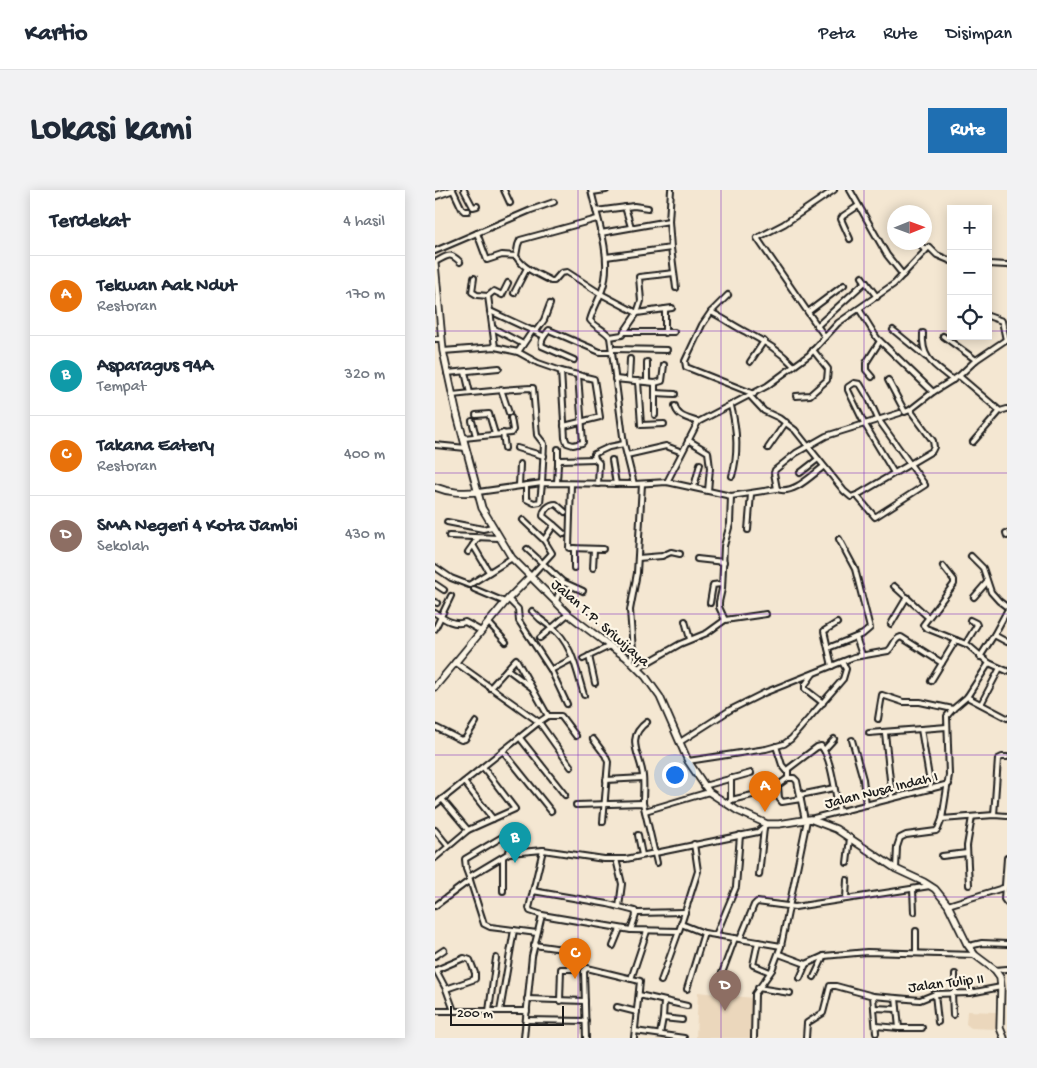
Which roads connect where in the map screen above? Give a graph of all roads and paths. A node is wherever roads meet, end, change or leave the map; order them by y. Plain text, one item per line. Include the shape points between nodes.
1 (452, 190) edge
2 (464, 190) edge
3 (504, 190) edge
4 (606, 190) edge
5 (671, 190) edge
6 (834, 190) edge
7 (849, 190) edge
8 (591, 191) edge
9 (435, 196) edge
10 (554, 202) dead end
11 (510, 203) dead end
12 (477, 206) dead end
13 (858, 206) junction
14 (625, 207) junction
15 (648, 208) dead end
16 (468, 211) dead end
17 (595, 211) junction
18 (597, 219) junction
19 (669, 221) junction
20 (631, 227) junction
21 (477, 233) junction
22 (601, 233) junction
23 (850, 239) dead end
24 (671, 248) junction
25 (435, 251) edge
26 (925, 251) joint
27 (516, 256) junction
28 (606, 257) junction
29 (947, 260) edge
30 (460, 262) dead end
31 (435, 263) edge
32 (992, 264) edge
33 (1007, 265) edge
34 (527, 268) junction
35 (674, 273) junction
36 (903, 275) junction
37 (862, 277) dead end
38 (474, 278) dead end
39 (865, 282) junction
40 (508, 283) dead end
41 (844, 285) dead end
42 (436, 287) edge
43 (676, 288) dead end
44 (514, 293) dead end
45 (601, 294) junction
46 (728, 295) dead end
47 (488, 296) junction
48 (877, 296) junction
49 (550, 304) dead end
50 (672, 308) dead end
51 (665, 309) junction
52 (859, 309) junction
53 (490, 311) junction
54 (711, 312) junction
55 (808, 312) junction
56 (637, 313) junction
57 (992, 317) edge
58 (817, 326) junction
59 (493, 328) junction
60 (893, 330) dead end
61 (535, 331) junction
62 (624, 332) junction
63 (665, 332) junction
64 (674, 332) dead end
65 (923, 334) dead end
66 (544, 336) junction
67 (943, 336) dead end
68 (610, 337) junction
69 (825, 337) junction
70 (438, 339) edge
71 (1007, 339) edge
72 (764, 340) junction
73 (880, 341) junction
74 (523, 344) junction
75 (495, 347) junction
76 (443, 350) junction
77 (667, 350) dead end
78 (813, 350) junction
79 (612, 351) junction
80 (518, 352) junction
81 (926, 357) junction
82 (630, 359) dead end
83 (574, 360) dead end
84 (976, 360) junction
85 (647, 362) dead end
86 (750, 362) dead end
87 (664, 365) dead end
88 (794, 366) junction
89 (499, 368) dead end
90 (561, 371) junction
91 (465, 372) junction
92 (447, 374) junction
93 (578, 375) junction
94 (959, 376) junction
95 (872, 377) dead end
96 (615, 379) junction
97 (629, 380) junction
98 (889, 380) dead end
99 (953, 380) junction
100 (639, 382) junction
101 (647, 382) junction
102 (655, 383) junction
103 (501, 389) junction
104 (933, 392) junction
105 (470, 393) junction
106 (655, 393) junction
107 (675, 394) dead end
108 (453, 395) junction
109 (752, 395) junction
110 (796, 396) dead end
111 (675, 406) dead end
112 (731, 406) junction
113 (1007, 409) edge
114 (910, 410) junction
115 (1000, 411) junction
116 (900, 413) dead end
117 (476, 415) dead end
118 (655, 415) dead end
119 (877, 419) junction
120 (471, 421) dead end
121 (698, 422) junction
122 (786, 422) junction
123 (582, 423) junction
124 (864, 423) junction
125 (664, 424) dead end
126 (564, 426) junction
127 (495, 434) junction
128 (503, 434) junction
129 (476, 436) junction
130 (464, 438) junction
131 (688, 440) junction
132 (973, 442) dead end
133 (624, 444) junction
134 (435, 445) edge
135 (807, 446) junction
136 (466, 448) junction
137 (505, 448) dead end
138 (517, 448) dead end
139 (768, 448) dead end
140 (557, 449) dead end
141 (682, 452) junction
142 (627, 454) junction
143 (544, 456) junction
144 (595, 459) junction
145 (818, 459) junction
146 (612, 460) dead end
147 (520, 464) dead end
148 (558, 464) junction
149 (700, 464) dead end
150 (911, 464) junction
151 (823, 467) junction
152 (800, 473) dead end
153 (894, 473) junction
154 (732, 476) dead end
155 (667, 482) junction
156 (542, 483) junction
157 (557, 483) junction
158 (571, 484) junction
159 (598, 484) junction
160 (616, 484) junction
161 (634, 484) junction
162 (642, 484) junction
163 (526, 485) junction
164 (519, 486) junction
165 (435, 487) edge
166 (694, 488) junction
167 (777, 489) junction
168 (708, 491) junction
169 (478, 492) junction
170 (751, 494) junction
171 (731, 496) junction
172 (857, 496) junction
173 (565, 512) dead end
174 (523, 520) dead end
175 (447, 522) dead end
176 (554, 525) junction
177 (492, 527) junction
178 (748, 530) dead end
179 (564, 534) dead end
180 (449, 536) dead end
181 (478, 538) junction
182 (499, 538) junction
183 (839, 539) dead end
184 (544, 540) junction
185 (473, 545) junction
186 (574, 548) junction
187 (527, 549) dead end
188 (594, 549) junction
189 (603, 549) dead end
190 (468, 552) dead end
191 (681, 554) dead end
192 (971, 556) dead end
193 (512, 558) junction
194 (638, 558) junction
195 (697, 559) dead end
196 (724, 562) junction
197 (543, 564) junction
198 (943, 566) dead end
199 (437, 568) edge
200 (574, 568) dead end
201 (593, 568) dead end
202 (489, 572) junction
203 (435, 574) edge
204 (530, 577) junction
205 (563, 582) junction
206 (987, 582) junction
207 (435, 584) edge
208 (721, 584) junction
209 (894, 586) dead end
210 (474, 588) dead end
211 (444, 590) dead end
212 (583, 591) dead end
213 (451, 596) dead end
214 (907, 597) junction
215 (975, 597) dead end
216 (507, 601) junction
217 (556, 601) junction
218 (710, 603) dead end
219 (1007, 608) edge
220 (532, 611) dead end
221 (1007, 611) edge
222 (435, 613) edge
223 (569, 614) junction
224 (766, 614) dead end
225 (441, 617) junction
226 (928, 617) junction
227 (725, 620) junction
228 (970, 620) dead end
229 (685, 621) dead end
230 (488, 622) junction
231 (837, 623) dead end
232 (891, 624) dead end
233 (553, 628) junction
234 (435, 630) edge
235 (481, 630) junction
236 (994, 635) junction
237 (856, 637) junction
238 (540, 638) dead end
239 (689, 639) junction
240 (955, 640) junction
241 (506, 642) dead end
242 (1007, 642) edge
243 (965, 643) junction
244 (610, 646) junction
245 (828, 648) junction
246 (862, 655) junction
247 (589, 656) junction
248 (980, 656) junction
249 (572, 659) junction
250 (583, 659) dead end
251 (631, 660) junction
252 (455, 662) junction
253 (842, 662) junction
254 (943, 663) junction
255 (989, 663) junction
256 (832, 666) junction
257 (638, 668) junction
258 (1000, 668) junction
259 (507, 669) junction
260 (551, 670) junction
261 (1007, 671) edge
262 (814, 673) junction
263 (931, 681) dead end
264 (595, 684) dead end
265 (435, 685) edge
266 (490, 688) junction
267 (534, 690) junction
268 (584, 695) dead end
269 (967, 697) junction
270 (823, 703) junction
271 (567, 704) dead end
272 (981, 704) junction
273 (953, 709) junction
274 (549, 716) junction
275 (1007, 718) edge
276 (878, 719) dead end
277 (476, 722) dead end
278 (539, 722) junction
279 (647, 722) dead end
280 (435, 727) edge
281 (947, 727) junction
282 (921, 729) junction
283 (869, 733) dead end
284 (885, 733) junction
285 (576, 736) dead end
286 (520, 738) junction
287 (593, 739) dead end
288 (833, 739) dead end
289 (851, 740) dead end
290 (680, 742) junction
291 (776, 746) junction
292 (824, 750) junction
293 (503, 751) junction
294 (1007, 757) edge
295 (688, 761) junction
296 (483, 767) junction
297 (571, 767) dead end
298 (787, 771) junction
299 (751, 773) dead end
300 (643, 778) junction
301 (731, 778) junction
302 (788, 778) junction
303 (606, 780) junction
304 (464, 782) junction
305 (949, 784) junction
306 (704, 786) junction
307 (778, 787) junction
308 (834, 788) junction
309 (931, 788) junction
310 (709, 792) junction
311 (565, 795) dead end
312 (801, 797) junction
313 (892, 798) junction
314 (442, 799) junction
315 (730, 802) junction
316 (643, 803) junction
317 (435, 805) edge
318 (604, 805) junction
319 (866, 805) junction
320 (576, 806) dead end
321 (551, 811) dead end
322 (645, 811) junction
323 (839, 811) junction
324 (994, 815) junction
325 (971, 816) junction
326 (1007, 816) edge
327 (493, 819) junction
328 (942, 819) junction
329 (807, 820) junction
330 (603, 822) dead end
331 (766, 826) junction
332 (435, 830) edge
333 (468, 830) junction
334 (638, 835) dead end
335 (740, 835) junction
336 (850, 838) junction
337 (694, 844) junction
338 (448, 846) junction
339 (543, 850) junction
340 (653, 852) junction
341 (509, 853) junction
342 (967, 853) junction
343 (642, 855) junction
344 (942, 856) dead end
345 (503, 857) junction
346 (435, 858) edge
347 (1007, 858) edge
348 (616, 859) junction
349 (657, 863) dead end
350 (847, 863) dead end
351 (896, 869) junction
352 (759, 875) dead end
353 (470, 879) junction
354 (847, 880) dead end
355 (969, 885) dead end
356 (931, 886) junction
357 (1003, 888) junction
358 (913, 889) junction
359 (503, 891) dead end
360 (533, 891) junction
361 (846, 898) junction
362 (1007, 903) edge
363 (948, 905) junction
364 (435, 906) edge
365 (619, 907) junction
366 (789, 907) junction
367 (685, 912) junction
368 (915, 912) dead end
369 (637, 913) junction
370 (542, 915) junction
371 (681, 924) junction
372 (620, 929) junction
373 (514, 930) junction
374 (631, 930) junction
375 (647, 930) junction
376 (679, 931) junction
377 (916, 931) dead end
378 (537, 933) junction
379 (704, 933) junction
380 (716, 935) junction
381 (738, 938) junction
382 (758, 942) junction
383 (1007, 944) edge
384 (535, 945) junction
385 (613, 946) dead end
386 (781, 946) junction
387 (969, 946) junction
388 (444, 950) dead end
389 (577, 951) dead end
390 (916, 953) junction
391 (779, 954) junction
392 (975, 955) junction
393 (435, 956) edge
394 (823, 956) junction
395 (495, 958) dead end
396 (806, 964) junction
397 (436, 969) edge
398 (1007, 969) edge
399 (575, 970) dead end
400 (995, 970) junction
401 (770, 972) junction
402 (955, 974) dead end
403 (814, 977) dead end
404 (800, 978) dead end
405 (631, 979) junction
406 (661, 981) dead end
407 (718, 984) dead end
408 (687, 988) dead end
409 (758, 988) junction
410 (446, 989) junction
411 (1003, 990) edge
412 (790, 993) dead end
413 (954, 993) junction
414 (935, 994) junction
415 (639, 995) junction
416 (873, 996) junction
417 (896, 998) junction
418 (527, 999) junction
419 (560, 1000) junction
420 (664, 1001) junction
421 (585, 1002) junction
422 (687, 1006) dead end
423 (617, 1007) dead end
424 (874, 1008) junction
425 (897, 1009) junction
426 (435, 1011) edge
427 (454, 1011) junction
428 (489, 1011) junction
429 (500, 1011) junction
430 (527, 1011) junction
431 (637, 1012) junction
432 (953, 1015) dead end
433 (1000, 1017) junction
434 (1007, 1017) edge
435 (663, 1018) junction
436 (526, 1020) junction
437 (682, 1020) dead end
438 (586, 1021) junction
439 (938, 1022) dead end
440 (875, 1026) junction
441 (899, 1028) junction
442 (922, 1028) dead end
443 (635, 1031) junction
444 (876, 1033) dead end
445 (660, 1034) junction
446 (524, 1038) edge
447 (586, 1038) edge
448 (634, 1038) edge
449 (684, 1038) edge
450 (754, 1038) edge
451 (806, 1038) edge
452 (1004, 1038) edge

1 - 9 main road
1 - 16 street via 462,209
2 - 12 street via 473,207
3 - 11 street
4 - 8 street
5 - 19 street
6 - 55 street via 785,224 757,238
7 - 13 street
8 - 17 street
10 - 21 street
13 - 23 street via 841,219
13 - 36 street
14 - 15 street
14 - 17 street
14 - 20 street
17 - 18 street
18 - 22 street
18 - 27 street via 520,240
19 - 20 street
19 - 24 street
20 - 22 street
21 - 25 street
21 - 27 street via 487,260 502,255
22 - 28 street
24 - 28 street
24 - 35 street
26 - 29 street via 929,247
26 - 36 street
27 - 34 street
28 - 45 street
30 - 31 street via 451,255
31 - 42 main road, Jalan T.P. Sriwijaya
32 - 33 street
34 - 44 street
34 - 45 street via 551,281 567,272
35 - 43 street
35 - 56 street via 639,277 641,301
36 - 48 street
37 - 39 street
38 - 47 street via 473,294
39 - 48 street
39 - 58 street
40 - 47 street via 504,294 492,292
41 - 55 street
42 - 70 main road, Jalan T.P. Sriwijaya
45 - 56 street
45 - 68 street via 590,320
46 - 54 street
47 - 53 street
48 - 52 street
49 - 61 street via 544,320
50 - 51 street
51 - 56 street
51 - 63 street
52 - 69 street via 838,323
52 - 73 street
53 - 59 street
53 - 61 street
54 - 72 street
54 - 109 street via 685,361 686,367
55 - 58 street
56 - 62 street
57 - 71 street via 1002,322
58 - 69 street
59 - 74 street
59 - 75 street
60 - 81 street
61 - 66 street
61 - 74 street
62 - 63 street
62 - 68 street
63 - 64 street
65 - 81 street
66 - 79 street via 549,330 554,331 600,352
66 - 83 street via 542,346
67 - 84 street
68 - 79 street
69 - 78 street
70 - 76 main road, Jalan T.P. Sriwijaya
71 - 84 street
72 - 86 street
72 - 88 street
73 - 95 street via 866,363 865,370
73 - 104 street
74 - 80 street
75 - 76 street
75 - 80 street
76 - 92 main road, Jalan T.P. Sriwijaya
77 - 79 street
78 - 88 street
78 - 110 street via 828,369 827,380 810,394
79 - 96 street
80 - 90 street
81 - 99 street
82 - 97 street
84 - 94 street
85 - 101 street
87 - 102 street via 663,379
88 - 109 street
89 - 91 street
90 - 93 street
90 - 126 street
91 - 92 street
91 - 105 street
92 - 108 main road, Jalan T.P. Sriwijaya
93 - 123 street
93 - 123 street via 595,380 601,415
94 - 99 street
94 - 115 street
96 - 97 street
96 - 133 street
97 - 100 street
98 - 114 street via 905,412
99 - 104 street
100 - 101 street
100 - 125 street via 641,425
101 - 102 street
102 - 106 street
103 - 105 street
103 - 128 street via 513,432
103 - 143 street via 533,388 536,431 544,444
104 - 114 street
105 - 108 street
106 - 107 street
106 - 118 street
108 - 130 main road, Jalan T.P. Sriwijaya
109 - 112 street
109 - 122 street via 764,411
111 - 121 street via 680,416
112 - 121 street
112 - 154 street via 737,435
113 - 115 street
114 - 150 street via 934,444 932,451
115 - 132 street
116 - 119 street
117 - 127 street via 489,414
119 - 124 street
119 - 124 street via 869,399 859,384 854,383 848,390
119 - 150 street
120 - 129 street
121 - 131 street
122 - 135 street
122 - 139 street
123 - 126 street
123 - 126 street via 583,442 573,445 567,443
124 - 135 street
124 - 153 street
127 - 128 street
127 - 129 street
128 - 137 street
129 - 130 street
130 - 136 main road, Jalan T.P. Sriwijaya
131 - 141 street
131 - 168 street via 708,452
133 - 142 street
133 - 144 street via 596,453
134 - 136 street
135 - 145 street
135 - 167 street via 775,470
136 - 169 main road, Jalan T.P. Sriwijaya
138 - 143 street
140 - 148 street
141 - 142 street via 668,446
141 - 155 street
142 - 161 street
143 - 156 street
144 - 148 street via 562,459
144 - 159 street via 599,463
145 - 151 street
145 - 152 street
146 - 160 street
147 - 164 street
148 - 157 street
149 - 166 street
150 - 153 street
150 - 172 street via 925,485 875,517
151 - 167 street via 789,490
151 - 172 street via 847,495
153 - 172 street
155 - 162 street
155 - 166 street
156 - 157 street
156 - 163 street
156 - 163 street via 538,503 526,499
157 - 158 street
158 - 159 street
158 - 186 street via 569,548
159 - 160 street
160 - 161 street
161 - 162 street
162 - 194 street
163 - 164 street
164 - 169 street
165 - 169 main road via 451,492
166 - 168 street
167 - 170 street
168 - 171 street
169 - 177 main road, Jalan T.P. Sriwijaya
170 - 171 street
170 - 178 street
171 - 196 street
173 - 176 street via 555,504 549,505 543,516
174 - 184 street
175 - 177 street via 483,529
176 - 179 street
176 - 184 street
177 - 182 main road, Jalan T.P. Sriwijaya
180 - 181 street
181 - 182 street
181 - 185 street
182 - 193 main road, Jalan T.P. Sriwijaya
183 - 237 street via 855,569 870,624 869,631
184 - 197 street via 553,554
185 - 190 street
185 - 202 street
186 - 188 street
186 - 200 street
187 - 197 street
188 - 189 street
188 - 201 street
191 - 194 street via 671,552
192 - 206 street via 983,568
193 - 202 street
193 - 204 main road, Jalan T.P. Sriwijaya
194 - 251 street via 630,610
195 - 196 street
196 - 208 street
197 - 204 street
197 - 205 street
198 - 226 street via 954,582
199 - 202 street via 469,585
199 - 203 street
204 - 216 main road
204 - 217 main road, Jalan T.P. Sriwijaya
205 - 212 street
205 - 217 street
206 - 215 street
206 - 219 street via 991,592
207 - 211 street
208 - 218 street via 713,584
208 - 227 street via 719,607
209 - 214 street
210 - 216 street
213 - 225 street
214 - 226 street
214 - 232 street
216 - 230 main road
216 - 260 street via 517,609 519,621
217 - 223 main road, Jalan T.P. Sriwijaya
220 - 233 street
221 - 236 street
222 - 225 street
223 - 233 street
223 - 244 main road, Jalan T.P. Sriwijaya
224 - 227 street
225 - 234 street
225 - 235 street via 456,624 465,622
226 - 240 street via 923,627
227 - 239 street
228 - 243 street via 977,624
229 - 239 street
230 - 235 main road
230 - 241 street
231 - 245 street via 824,632
233 - 238 street
233 - 249 street via 560,633
235 - 252 main road
236 - 242 street
236 - 248 street
237 - 245 street
237 - 246 street
239 - 257 street
240 - 243 street
240 - 254 street
243 - 248 street
244 - 247 street
244 - 251 main road, Jalan T.P. Sriwijaya
245 - 256 street
246 - 253 street
246 - 254 street via 887,651 896,638 901,637
247 - 250 street
247 - 264 street
248 - 255 street
249 - 260 street
249 - 268 street
251 - 257 main road, Jalan T.P. Sriwijaya
252 - 265 main road
252 - 266 street
253 - 256 street
253 - 270 street via 845,675
254 - 263 street
255 - 258 street
255 - 269 street
256 - 262 street
257 - 290 main road, Jalan T.P. Sriwijaya via 660,697
258 - 261 street
258 - 272 street
259 - 266 street
259 - 267 street
259 - 267 street via 516,658
260 - 271 street
262 - 270 street via 805,688
262 - 290 street via 730,710
266 - 278 street
267 - 274 street
269 - 272 street
269 - 273 street
270 - 291 street via 791,739
272 - 275 street
273 - 276 street via 903,702 882,695
273 - 281 street via 947,716
274 - 278 street
274 - 285 street via 561,716
277 - 280 street via 461,740
278 - 286 street
278 - 297 street
279 - 300 street via 638,732 635,744
281 - 282 street
281 - 305 street
282 - 284 street
282 - 309 street
283 - 284 street
284 - 313 street
286 - 293 street
286 - 311 street
287 - 303 street via 607,759
288 - 292 street
289 - 319 street via 863,779
290 - 295 main road, Jalan T.P. Sriwijaya
291 - 295 street
291 - 298 street
292 - 298 street via 817,747
292 - 308 street
293 - 296 street
293 - 321 street
294 - 324 street via 998,759
295 - 306 main road, Jalan T.P. Sriwijaya
296 - 304 street
296 - 327 street via 515,809
298 - 302 street
299 - 301 street
300 - 303 street
300 - 316 street
301 - 306 street
301 - 315 street
302 - 307 street
302 - 312 street via 795,779
303 - 318 street
304 - 314 street
304 - 327 street
305 - 309 street, Jalan Nusa Indah I
305 - 328 street, Jalan Nusa Indah I
306 - 310 main road, Jalan T.P. Sriwijaya
307 - 312 street via 782,802
307 - 315 street
308 - 312 street
308 - 323 street
309 - 313 street, Jalan Nusa Indah I
310 - 315 main road, Jalan T.P. Sriwijaya
310 - 322 street
312 - 329 street
313 - 319 street, Jalan Nusa Indah I
314 - 317 street
314 - 333 street
315 - 331 main road, Jalan T.P. Sriwijaya
316 - 318 street
316 - 322 street
318 - 320 street
318 - 330 street
319 - 323 street, Jalan Nusa Indah I
322 - 340 street
323 - 329 street, Jalan Nusa Indah I
324 - 325 street
324 - 326 street
325 - 328 street
325 - 342 street
327 - 333 street
328 - 351 street via 936,831 900,838
329 - 331 main road
329 - 336 main road via 836,829
329 - 366 street
331 - 335 street via 758,832
331 - 352 street
332 - 338 street
333 - 338 street
334 - 343 street
335 - 337 street
335 - 380 street via 736,887
336 - 350 street
336 - 351 main road
337 - 340 street
337 - 367 street via 698,871
338 - 346 street
339 - 341 street
339 - 348 street
339 - 360 street
340 - 343 street
340 - 349 street
341 - 345 street
341 - 353 street via 512,836 509,833 465,859
342 - 344 street
342 - 355 street
343 - 348 street
345 - 353 street
345 - 359 street
347 - 357 street
348 - 365 street via 622,884
351 - 356 main road
353 - 364 street
353 - 373 street via 484,924
354 - 361 street
356 - 358 street
356 - 363 main road
357 - 362 street
357 - 363 street
358 - 361 street
358 - 368 street
360 - 365 street
360 - 370 street via 529,910
361 - 366 street
363 - 387 main road
365 - 369 street
366 - 381 street via 756,903
366 - 386 street
367 - 369 street
367 - 371 street
369 - 374 street
370 - 372 street
370 - 378 street
371 - 376 street
371 - 379 street
372 - 374 street
372 - 385 street
373 - 378 street
373 - 429 street
374 - 375 street
375 - 376 street
375 - 405 street
376 - 406 street
377 - 390 street
378 - 384 street
379 - 380 street
379 - 408 street
380 - 381 street
381 - 382 street
381 - 407 street
382 - 386 street
382 - 401 street via 753,966
383 - 387 street
384 - 389 street
384 - 418 street
386 - 391 street
387 - 392 main road
388 - 393 street
390 - 392 street
390 - 394 street via 867,952
391 - 396 street
391 - 401 street
392 - 400 main road
394 - 396 street
394 - 403 street
395 - 428 street
396 - 404 street
397 - 410 street
397 - 410 street via 464,958 469,960 475,979
398 - 400 street
399 - 419 street via 561,969
400 - 411 main road
401 - 409 street
402 - 413 street
405 - 415 street via 639,982
405 - 421 street via 585,968
409 - 412 street
409 - 450 street
410 - 427 street
411 - 413 street, Jalan Tulip II
411 - 433 main road
413 - 414 street, Jalan Tulip II
413 - 432 street
414 - 417 street, Jalan Tulip II via 920,1000
414 - 439 street
415 - 420 street
415 - 431 street
416 - 417 street, Jalan Tulip II
416 - 424 street
416 - 451 street, Jalan Tulip II via 829,987 822,1014 808,1022
417 - 425 street
418 - 419 street
418 - 430 street
419 - 421 street
420 - 422 street
420 - 435 street
421 - 438 street
423 - 431 street
424 - 425 street
424 - 440 street
425 - 441 street
426 - 427 street
427 - 428 street
428 - 429 street
429 - 430 street
430 - 436 street
431 - 443 street
433 - 434 street
433 - 452 main road
435 - 437 street
435 - 445 street
436 - 438 street
436 - 446 street
438 - 447 street
440 - 441 street
440 - 444 street
441 - 442 street
443 - 445 street
443 - 448 street
445 - 449 street

